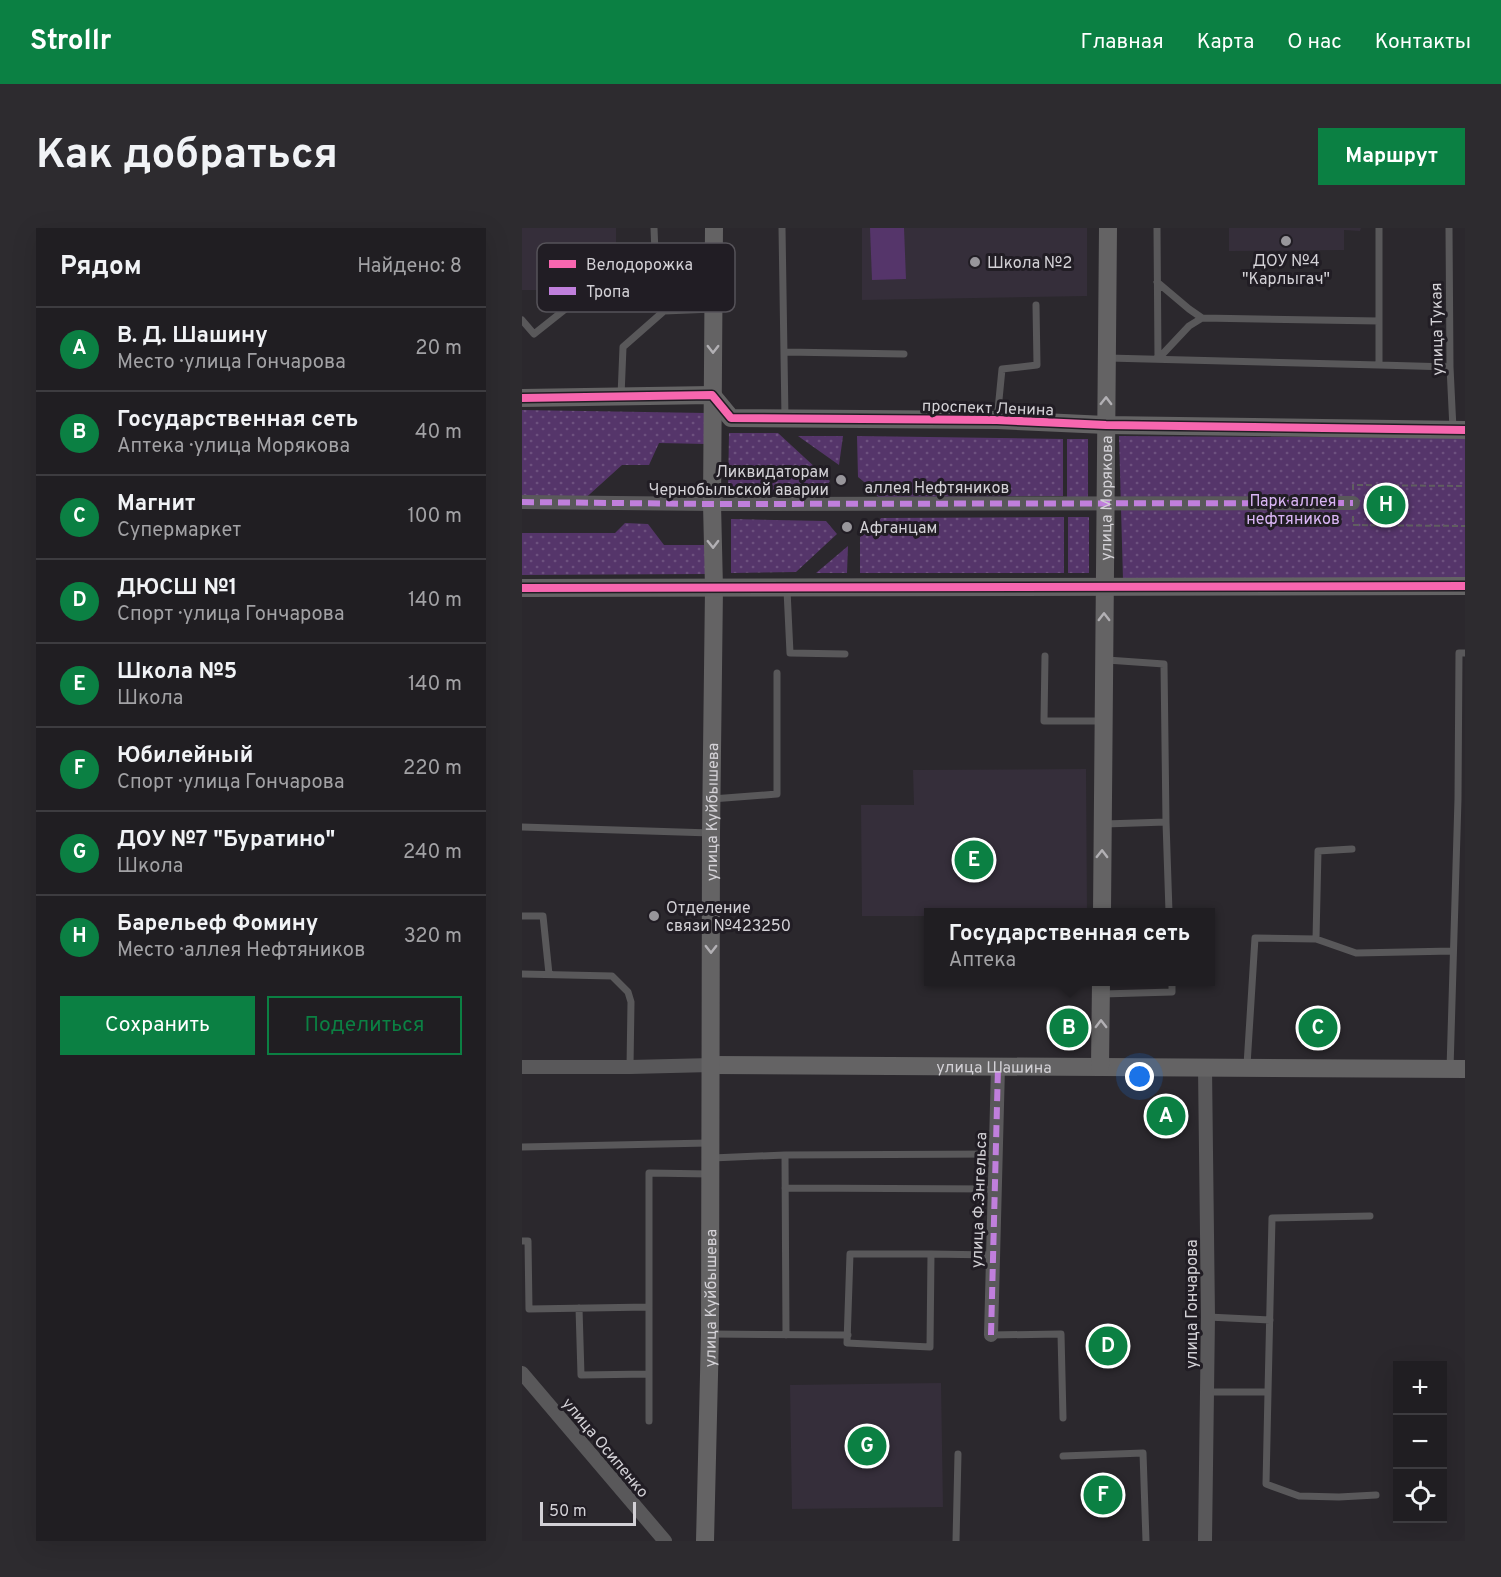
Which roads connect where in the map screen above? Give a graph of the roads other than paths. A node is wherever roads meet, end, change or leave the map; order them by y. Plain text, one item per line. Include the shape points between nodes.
1 (654, 228) edge
2 (714, 228) edge
3 (782, 228) edge
4 (1108, 228) edge
5 (1157, 228) edge
6 (1379, 228) edge
7 (1449, 228) edge
8 (655, 243) edge
9 (714, 243) edge
10 (1157, 282) junction
11 (1036, 305) dead end
12 (562, 312) edge
13 (662, 312) edge
14 (713, 312) edge
15 (1202, 318) junction
16 (522, 320) edge
17 (1379, 321) junction
18 (785, 352) junction
19 (903, 354) dead end
20 (1107, 358) junction
21 (1158, 359) junction
22 (1379, 365) junction
23 (1450, 367) junction
24 (712, 395) junction
25 (621, 396) junction
26 (522, 398) edge
27 (785, 418) junction
28 (997, 420) junction
29 (1106, 425) junction
30 (1459, 429) edge
31 (522, 502) edge
32 (1105, 503) junction
33 (1353, 503) road end
34 (712, 504) junction
35 (1465, 586) edge
36 (787, 587) junction
37 (1105, 587) junction
38 (522, 588) edge
39 (714, 588) junction
40 (1465, 653) edge
41 (845, 654) dead end
42 (1046, 656) dead end
43 (1104, 660) junction
44 (777, 673) dead end
45 (1103, 721) junction
46 (712, 799) junction
47 (1462, 799) edge
48 (1166, 822) junction
49 (1102, 824) junction
50 (522, 827) edge
51 (711, 833) junction
52 (1352, 849) dead end
53 (1102, 908) edge
54 (1169, 908) edge
55 (522, 916) edge
56 (1316, 939) junction
57 (1454, 951) junction
58 (522, 974) edge
59 (549, 974) junction
60 (1172, 986) edge
61 (1101, 988) edge
62 (711, 1065) junction
63 (522, 1067) edge
64 (630, 1067) junction
65 (998, 1067) junction
66 (1101, 1067) junction
67 (1205, 1068) junction
68 (1247, 1068) junction
69 (1457, 1069) edge
70 (522, 1147) edge
71 (996, 1154) junction
72 (784, 1155) junction
73 (711, 1159) junction
74 (785, 1188) junction
75 (995, 1189) junction
76 (1370, 1216) dead end
77 (522, 1242) edge
78 (931, 1254) junction
79 (993, 1255) junction
80 (649, 1307) junction
81 (579, 1308) junction
82 (1208, 1317) junction
83 (1270, 1320) junction
84 (710, 1334) junction
85 (786, 1335) junction
86 (848, 1335) junction
87 (991, 1335) joint
88 (522, 1373) edge
89 (649, 1374) junction
90 (1207, 1392) junction
91 (1269, 1392) junction
92 (1063, 1418) dead end
93 (649, 1421) dead end
94 (958, 1454) dead end
95 (1063, 1456) dead end
96 (1376, 1495) dead end
97 (665, 1541) edge
98 (705, 1541) edge
99 (956, 1541) edge
100 (1146, 1541) edge
101 (1205, 1541) edge

1 - 8 lane
2 - 9 main road, улица Куйбышева
3 - 18 lane
4 - 20 main road, улица Морякова
5 - 10 lane
6 - 17 lane
7 - 23 lane, улица Тукая
10 - 15 lane
10 - 21 lane
11 - 28 lane via 1037,365 1002,369
12 - 16 lane via 534,334
13 - 25 lane via 623,347
14 -> 24 main road, улица Куйбышева
15 - 17 lane
15 - 21 lane via 1189,326
17 - 22 lane
18 - 19 lane
18 - 27 lane
20 - 21 lane
29 -> 20 main road, улица Морякова
21 - 22 lane
22 - 23 lane
23 - 30 lane, улица Тукая
24 - 25 main road
24 - 27 main road, проспект Ленина via 731,418
24 - 34 main road, улица Куйбышева
25 - 26 main road
27 - 28 main road, проспект Ленина
28 - 29 main road, проспект Ленина
29 - 30 main road, проспект Ленина
29 - 32 main road, улица Морякова
31 - 34 street, аллея Нефтяников
32 - 33 street, аллея Нефтяников
32 - 34 street, аллея Нефтяников
32 - 37 main road, улица Морякова
34 -> 39 main road, улица Куйбышева
35 - 37 main road
36 - 37 main road
36 - 39 main road
36 - 41 lane via 790,654
43 -> 37 main road, улица Морякова
38 - 39 main road
39 - 46 main road, улица Куйбышева
40 - 47 lane via 1459,653
42 - 45 lane via 1044,721
43 - 45 main road, улица Морякова
43 - 48 lane via 1164,664
44 - 46 lane via 777,794
45 - 49 main road, улица Морякова
46 - 51 main road, улица Куйбышева
47 - 57 lane
48 - 49 lane
48 - 54 lane
53 -> 49 main road, улица Морякова
50 - 51 lane
51 -> 62 main road, улица Куйбышева
52 - 56 lane via 1318,851
55 - 59 lane via 543,916
56 - 57 lane via 1356,952
56 - 68 lane via 1255,938
57 - 69 lane
58 - 59 lane
59 - 64 lane via 612,976 628,992
60 - 61 lane via 1172,992
66 -> 61 main road
62 - 64 street, улица Шашина
62 - 65 main road, улица Шашина
62 - 73 main road, улица Куйбышева
63 - 64 street, улица Шашина
65 - 66 main road, улица Шашина
65 - 71 street, улица Ф.Энгельса
66 - 67 main road, улица Шашина
67 - 68 main road, улица Шашина
67 - 82 street, улица Гончарова
68 - 69 main road, улица Шашина
70 - 73 lane
71 - 72 lane
71 - 75 street, улица Ф.Энгельса
72 - 73 lane
72 - 74 lane
73 - 80 lane via 649,1173
73 - 84 main road, улица Куйбышева
74 - 75 lane
74 - 85 lane
75 - 79 street, улица Ф.Энгельса
76 - 83 lane via 1272,1218
77 - 81 lane via 528,1241 529,1309
78 - 79 lane
78 - 86 lane via 850,1254
78 - 86 lane via 930,1347 847,1343
79 - 87 street, улица Ф.Энгельса
80 - 81 lane
80 - 89 lane
81 - 89 lane via 580,1375
82 - 83 lane
82 - 90 street, улица Гончарова
83 - 91 lane
84 - 85 lane
84 - 98 main road, улица Куйбышева
85 - 86 lane
87 - 92 lane via 1061,1334
88 - 97 street, улица Осипенко
89 - 93 lane
90 - 91 lane
90 - 101 street, улица Гончарова
91 - 96 lane via 1266,1484 1299,1496
94 - 99 lane
95 - 100 lane via 1143,1453

